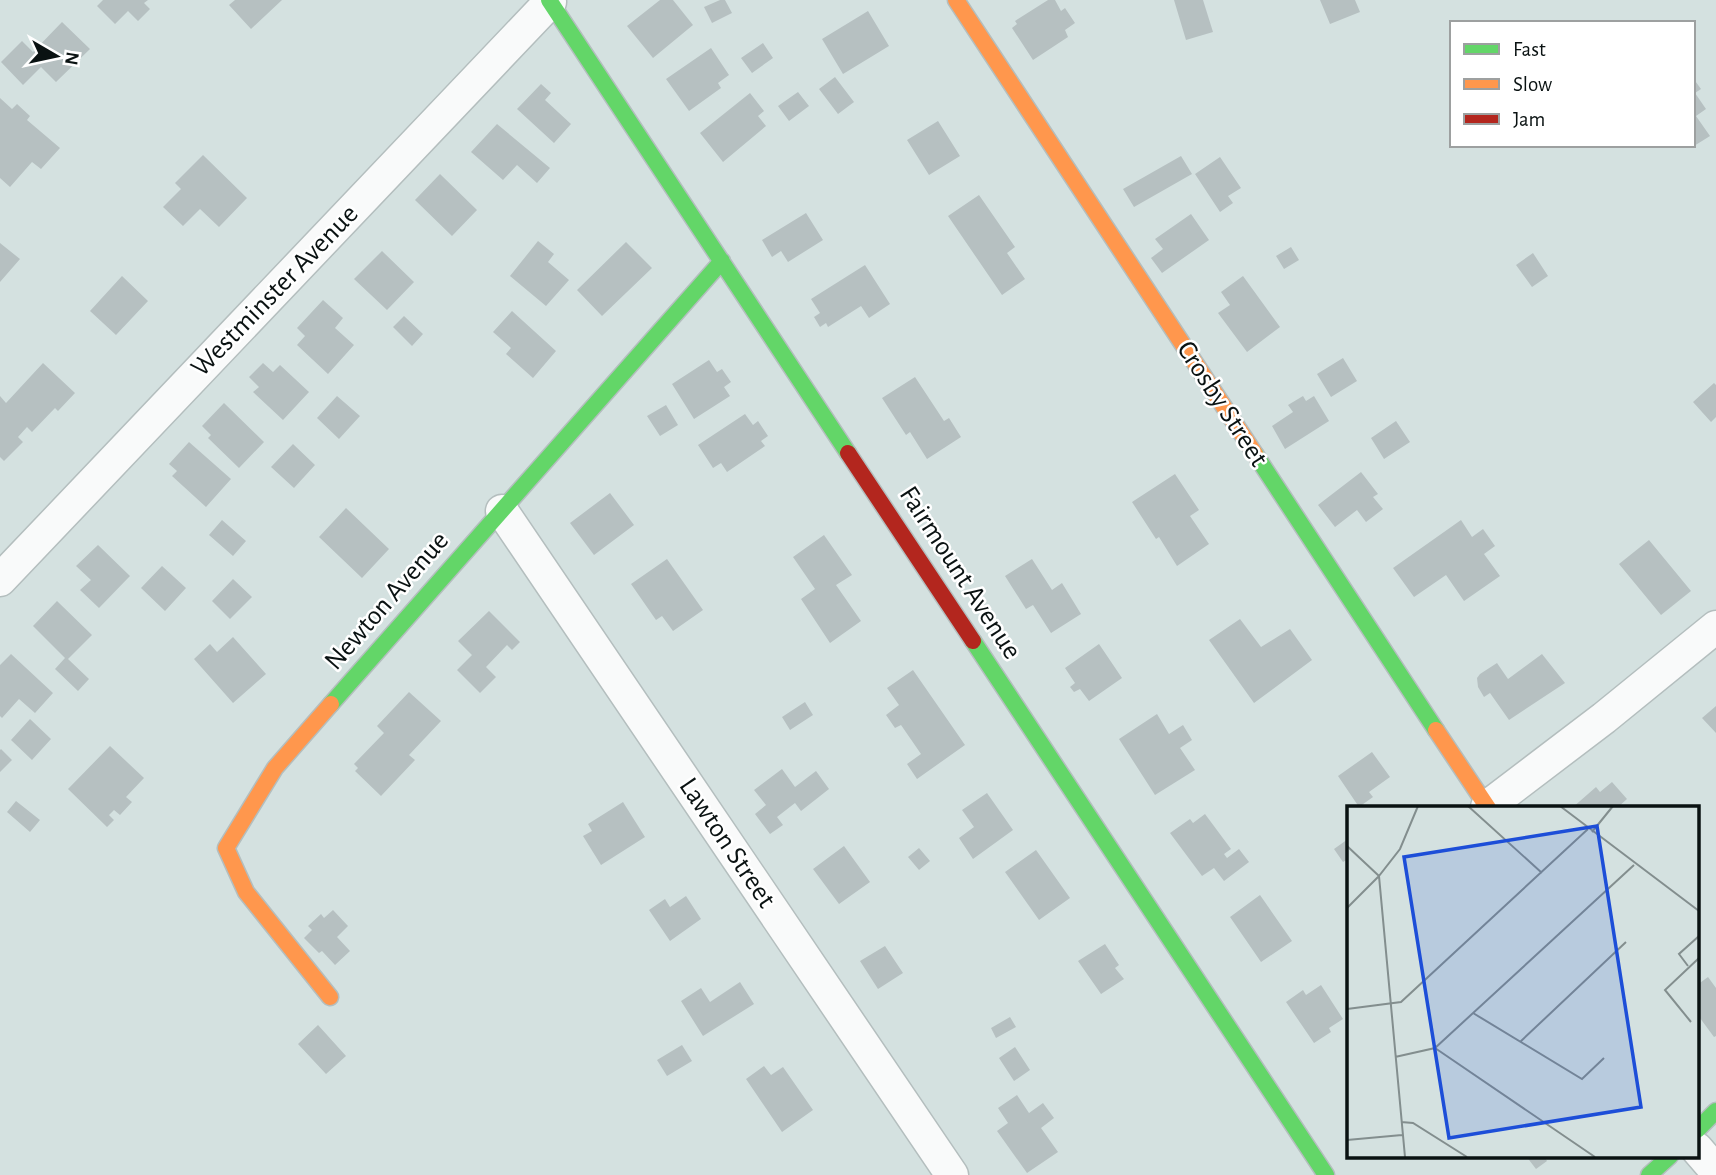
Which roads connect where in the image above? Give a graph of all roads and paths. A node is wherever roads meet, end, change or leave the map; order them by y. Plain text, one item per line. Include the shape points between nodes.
1 (956, 0) edge
2 (549, 1) edge
3 (722, 261) junction
4 (502, 511) junction
5 (0, 580) edge
6 (1716, 627) edge
7 (1487, 806) edge
8 (1489, 806) edge
9 (330, 997) dead end
10 (1698, 1150) edge
11 (1668, 1158) edge
12 (1716, 1171) edge
13 (952, 1175) edge
14 (1326, 1175) edge
15 (1649, 1175) edge

1 - 7 street, Crosby Street
2 - 3 street, Fairmount Avenue
2 - 5 street, Westminster Avenue
3 - 4 street, Newton Avenue
3 - 14 street, Fairmount Avenue
4 - 9 street, Newton Avenue via 275,768 226,848 246,892
4 - 13 street, Lawton Street
6 - 8 street
10 - 12 street
11 - 15 street

